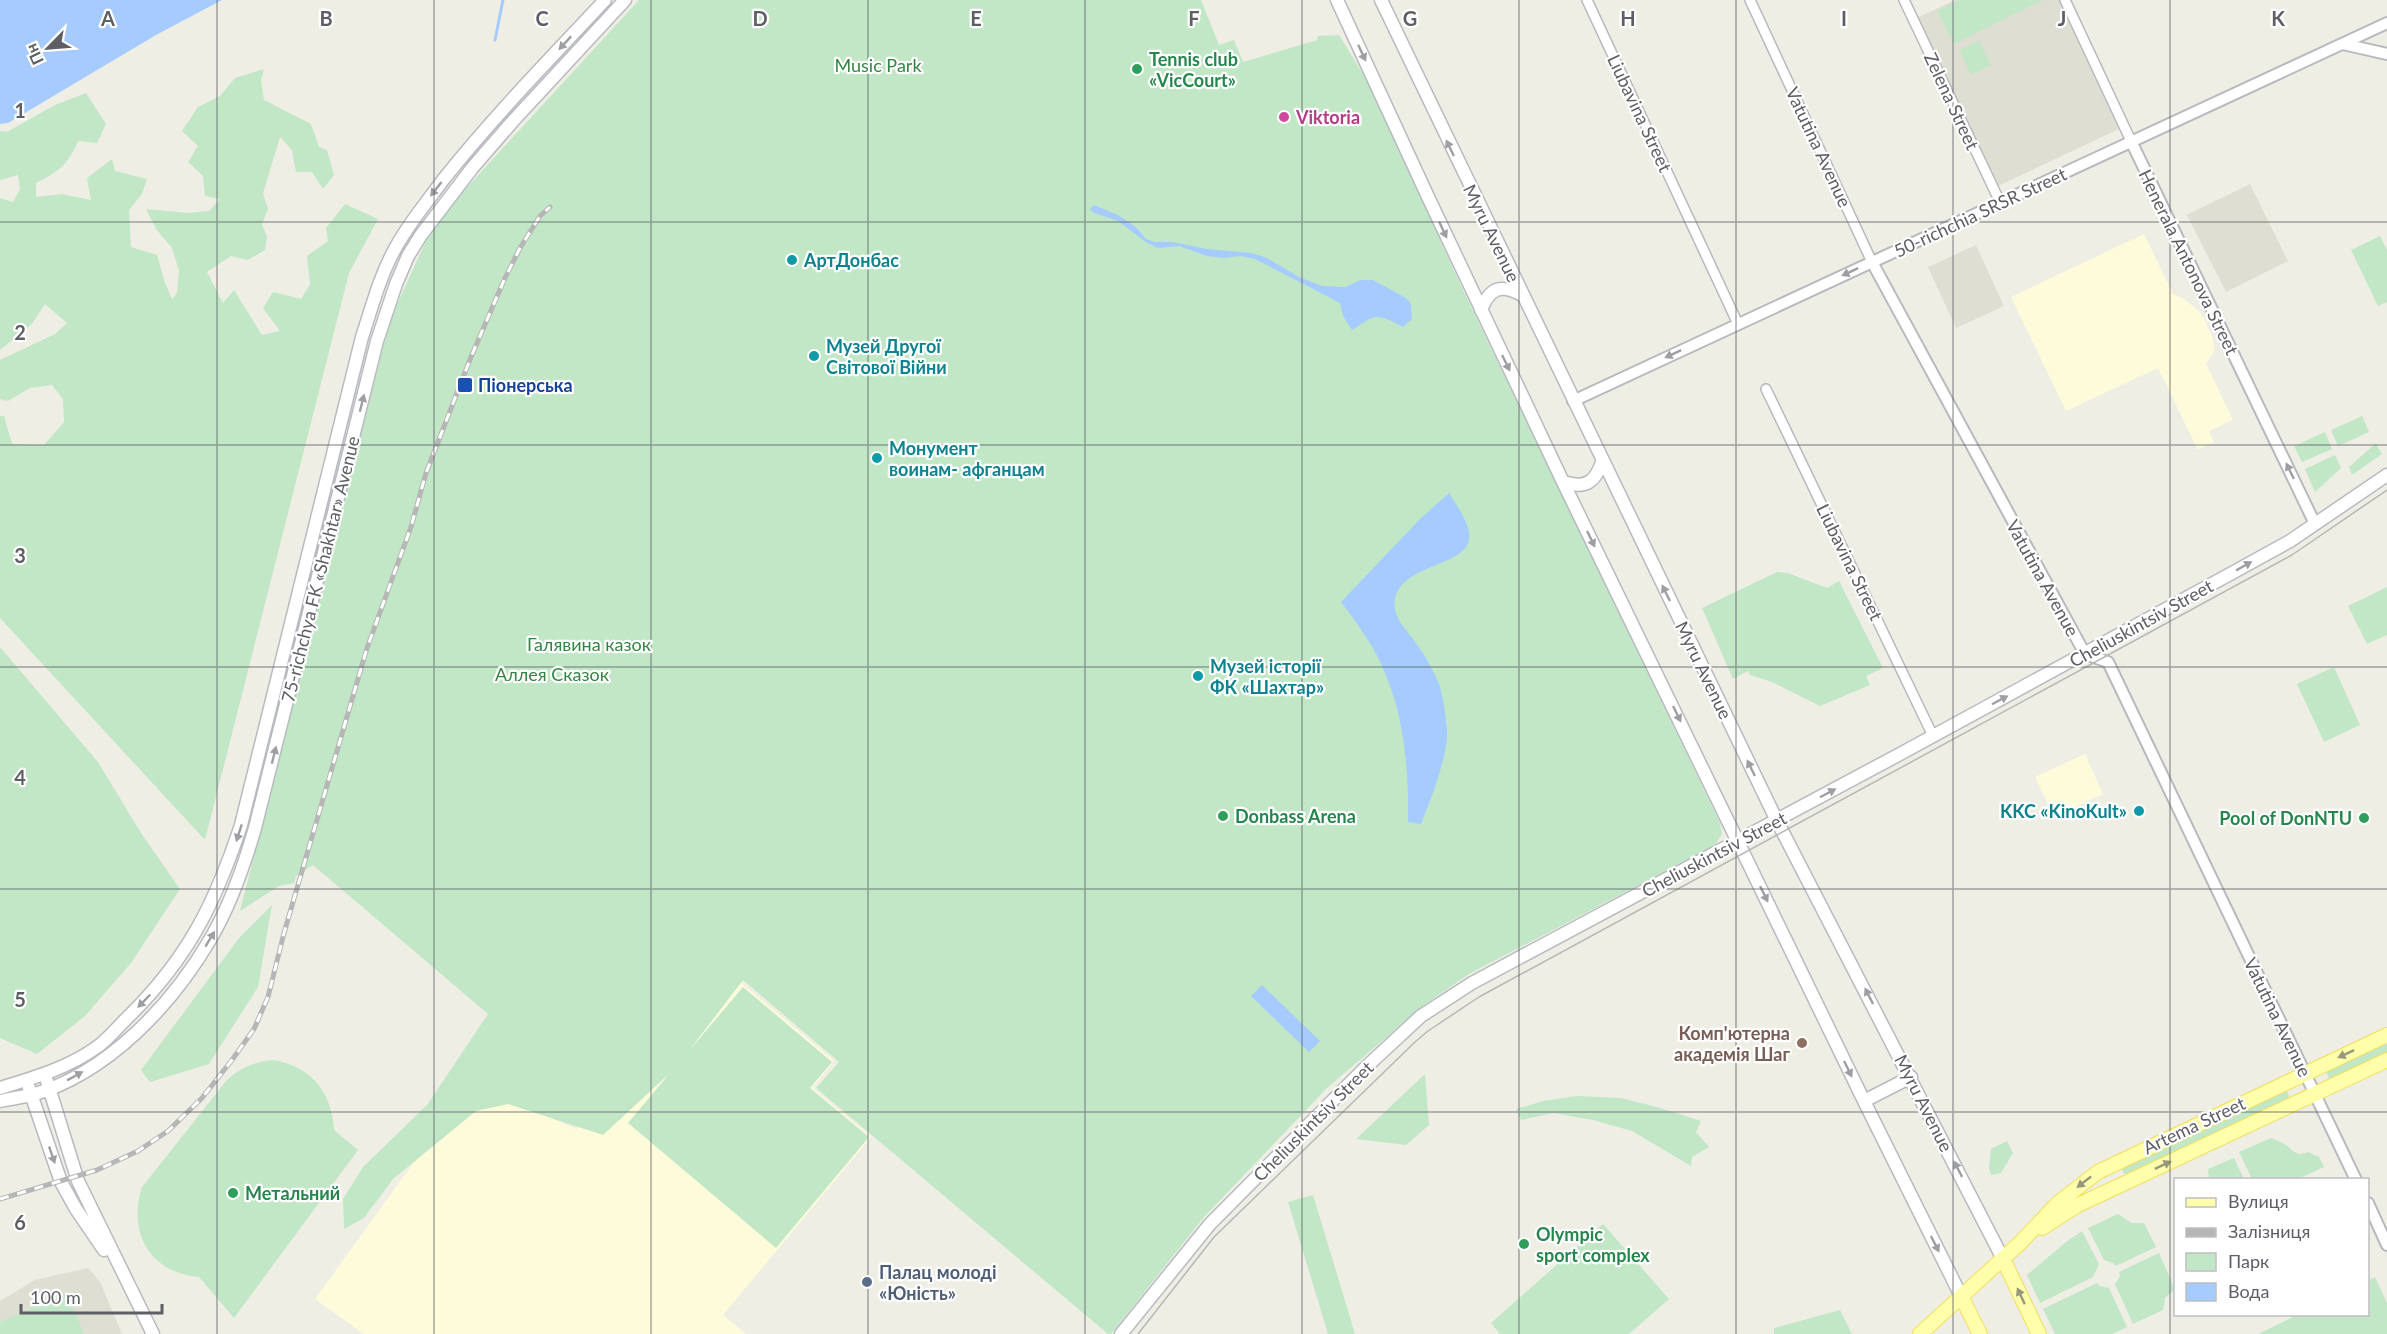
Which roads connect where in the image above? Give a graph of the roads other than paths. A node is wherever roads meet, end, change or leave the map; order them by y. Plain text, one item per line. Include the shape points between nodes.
1 (605, 0) edge
2 (625, 0) edge
3 (1337, 0) edge
4 (1381, 0) edge
5 (1587, 0) edge
6 (1750, 0) edge
7 (1904, 0) edge
8 (2065, 0) edge
9 (2387, 23) edge
10 (2343, 44) junction
11 (2387, 54) edge
12 (2131, 141) junction
13 (2000, 202) junction
14 (1872, 262) junction
15 (1522, 295) junction
16 (1481, 310) junction
17 (1737, 324) junction
18 (1766, 389) dead end
19 (1573, 401) junction
20 (1602, 462) junction
21 (2387, 476) edge
22 (1563, 482) junction
23 (2315, 524) junction
24 (2085, 654) junction
25 (1933, 736) junction
26 (1776, 821) junction
27 (1739, 841) junction
28 (2387, 1035) edge
29 (2387, 1060) edge
30 (2306, 1072) junction
31 (45, 1074) junction
32 (1911, 1077) junction
33 (26, 1080) junction
34 (0, 1088) edge
35 (50, 1088) junction
36 (2316, 1094) junction
37 (31, 1095) junction
38 (0, 1101) edge
39 (1864, 1101) junction
40 (2128, 1156) junction
41 (2137, 1178) junction
42 (2356, 1178) edge
43 (2369, 1207) edge
44 (2020, 1244) junction
45 (2387, 1245) edge
46 (2003, 1259) junction
47 (133, 1294) junction
48 (1962, 1298) junction
49 (153, 1334) edge
50 (1121, 1334) edge
51 (1920, 1334) edge
52 (1980, 1334) edge
53 (2039, 1334) edge

1 -> 31 main road, 75-richchya FK «Shakhtar» Avenue via 461,157 395,248 362,337 242,825 218,890 172,970 146,1000 97,1047
35 -> 2 main road, 75-richchya FK «Shakhtar» Avenue via 104,1059 130,1037 184,979 211,938 243,868 255,828 377,341 408,256 473,167
3 -> 16 main road
15 -> 4 main road, Myru Avenue
5 - 17 street, Liubavina Street
6 - 14 street, Vatutina Avenue
7 - 13 street, Zelena Street
8 - 12 street, Henerala Antonova Street
9 - 10 street, 50-richchia SRSR Street
10 - 11 street
10 - 12 street, 50-richchia SRSR Street
12 - 13 street, 50-richchia SRSR Street
23 -> 12 street, Henerala Antonova Street
13 - 14 street, 50-richchia SRSR Street
14 -> 17 street, 50-richchia SRSR Street
14 - 24 street, Vatutina Avenue
15 - 16 main road via 1508,288 1497,289 1485,299
15 - 19 main road, Myru Avenue
16 -> 22 main road
17 -> 19 street, 50-richchia SRSR Street
18 - 25 street, Liubavina Street
19 - 20 main road, Myru Avenue
20 - 22 main road via 1598,475 1589,482 1581,486
26 -> 20 main road, Myru Avenue
21 - 23 main road, Cheliuskintsiv Street
22 -> 27 main road
24 -> 23 main road, Cheliuskintsiv Street
25 -> 24 main road, Cheliuskintsiv Street
24 - 30 street, Vatutina Avenue via 2108,662
26 -> 25 main road, Cheliuskintsiv Street
26 - 27 main road, Cheliuskintsiv Street
32 -> 26 main road, Myru Avenue
27 -> 39 main road
27 - 50 main road, Cheliuskintsiv Street via 1472,983 1421,1016 1210,1224
28 -> 30 main road, Artema Street
29 - 36 main road, Artema Street
30 - 36 street, Vatutina Avenue
30 - 40 main road, Artema Street
31 - 33 main road, 75-richchya FK «Shakhtar» Avenue
31 - 35 main road
32 - 39 main road
46 -> 32 main road, Myru Avenue
33 - 34 main road, 75-richchya FK «Shakhtar» Avenue
33 - 37 main road
35 - 37 main road, 75-richchya FK «Shakhtar» Avenue
35 - 47 main road via 78,1181
41 -> 36 main road, Artema Street
36 - 42 street, Vatutina Avenue
37 - 38 main road, 75-richchya FK «Shakhtar» Avenue
37 -> 47 main road via 60,1182
39 -> 48 main road
40 - 41 main road via 2117,1166 2116,1173 2124,1180
40 -> 44 main road, Artema Street via 2086,1180
41 - 44 main road, Artema Street via 2076,1206
43 - 45 street
44 - 46 main road, Artema Street
46 - 48 main road, Artema Street
53 -> 46 main road, Myru Avenue
47 - 49 main road
48 - 51 main road, Artema Street
48 - 52 main road

